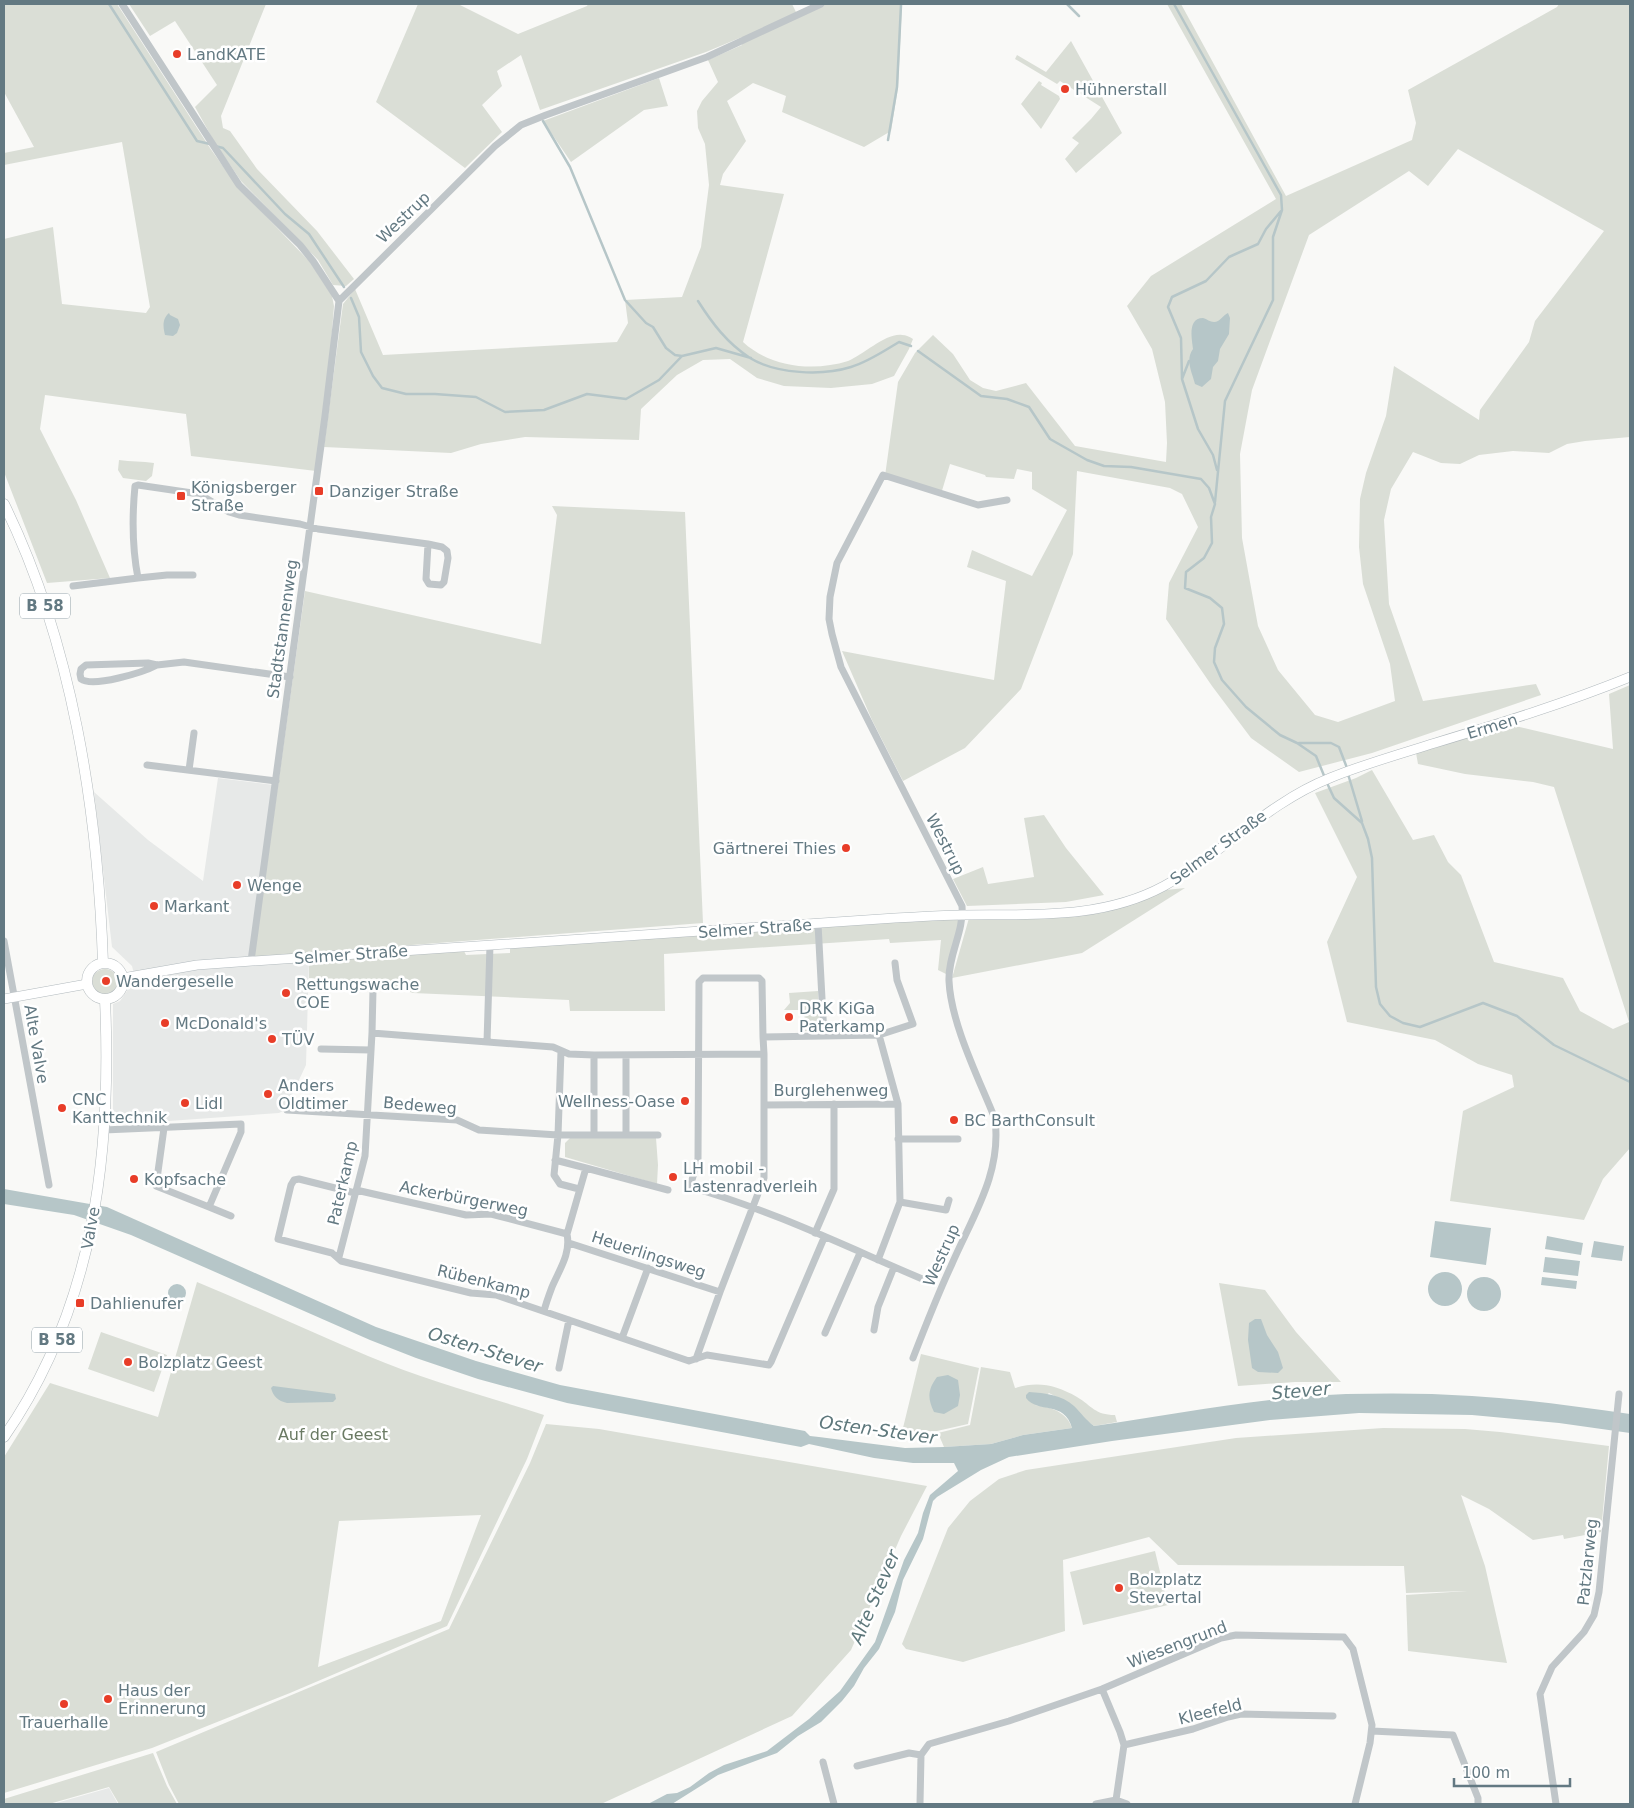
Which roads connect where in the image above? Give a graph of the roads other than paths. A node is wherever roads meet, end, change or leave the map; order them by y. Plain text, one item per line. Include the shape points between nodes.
1 (122, 4) edge
2 (821, 4) edge
3 (339, 301) junction
4 (1007, 500) dead end
5 (4, 504) edge
6 (310, 526) junction
7 (428, 544) junction
8 (194, 575) dead end
9 (138, 578) junction
10 (73, 586) dead end
11 (157, 665) junction
12 (1630, 677) edge
13 (290, 678) junction
14 (194, 733) dead end
15 (147, 765) dead end
16 (189, 770) junction
17 (1348, 771) joint
18 (276, 781) junction
19 (962, 915) junction
20 (818, 924) junction
21 (4, 941) edge
22 (490, 945) junction
23 (5, 951) edge
24 (251, 961) junction
25 (103, 963) junction
26 (895, 963) dead end
27 (122, 978) junction
28 (87, 984) junction
29 (334, 984) dead end
30 (15, 997) junction
31 (4, 1000) edge
32 (105, 1000) junction
33 (372, 1033) junction
34 (879, 1035) junction
35 (824, 1036) junction
36 (764, 1037) junction
37 (487, 1042) junction
38 (321, 1049) dead end
39 (371, 1050) junction
40 (561, 1051) junction
41 (698, 1054) junction
42 (764, 1054) junction
43 (594, 1055) junction
44 (626, 1055) junction
45 (834, 1104) junction
46 (898, 1104) junction
47 (764, 1105) junction
48 (287, 1110) dead end
49 (367, 1115) junction
50 (164, 1128) junction
51 (104, 1130) junction
52 (594, 1135) junction
53 (626, 1135) junction
54 (658, 1135) dead end
55 (558, 1136) junction
56 (898, 1139) junction
57 (958, 1139) dead end
58 (555, 1160) junction
59 (586, 1168) junction
60 (49, 1185) dead end
61 (579, 1189) junction
62 (668, 1190) dead end
63 (355, 1191) junction
64 (949, 1200) dead end
65 (900, 1202) junction
66 (209, 1207) junction
67 (753, 1208) junction
68 (231, 1216) dead end
69 (815, 1233) junction
70 (567, 1234) junction
71 (824, 1238) junction
72 (569, 1243) junction
73 (860, 1253) junction
74 (339, 1257) junction
75 (878, 1260) junction
76 (894, 1267) junction
77 (648, 1268) junction
78 (927, 1281) dead end
79 (720, 1292) junction
80 (544, 1311) junction
81 (569, 1320) junction
82 (874, 1330) dead end
83 (825, 1333) dead end
84 (622, 1338) junction
85 (913, 1358) dead end
86 (696, 1360) junction
87 (559, 1368) dead end
88 (1618, 1397) dead end
89 (4, 1438) edge
90 (1102, 1689) junction
91 (1334, 1716) dead end
92 (1372, 1731) junction
93 (1124, 1746) junction
94 (921, 1755) junction
95 (823, 1762) dead end
96 (857, 1766) dead end
97 (1116, 1800) junction
98 (834, 1804) edge
99 (920, 1804) edge
100 (1096, 1804) edge
101 (1127, 1804) edge
102 (1355, 1804) edge
103 (1478, 1804) edge
104 (1556, 1804) edge

1 - 3 street via 239,185 300,245
2 - 3 street, Westrup via 707,57 521,125 495,146
3 - 6 street, Stadtstannenweg
4 - 19 street, Westrup via 978,505 882,475 837,563 830,597 829,619 841,667 962,906
5 - 25 main road, B 58 via 38,584 73,706 91,811
6 - 7 street
6 - 9 street via 239,515 199,494 138,484 135,486 133,508 133,544
6 - 13 street, Stadtstannenweg
7 - 7 street via 426,579 429,584 441,585 447,551
8 - 9 street
9 - 10 street
11 - 11 street via 86,665 80,674 83,681 88,682 120,677
11 - 13 street via 184,662
12 - 17 main road, Ermen via 1547,709
13 - 18 street, Stadtstannenweg
14 - 16 street
15 - 16 street
16 - 18 street
17 - 19 main road, Selmer Straße via 1293,795 1182,875 1128,901 1074,913
18 - 24 street, Stadtstannenweg
19 - 20 main road, Selmer Straße
19 - 85 street, Westrup via 950,969 950,993 962,1037 995,1119 996,1150 991,1178
20 - 22 main road, Selmer Straße
20 - 35 street
21 - 23 street, Alte Valve
22 - 24 main road, Selmer Straße
22 - 37 street
23 - 30 street, Alte Valve
24 - 27 main road, Selmer Straße
25 - 27 main road via 115,966
25 - 28 main road via 90,970
26 - 34 street via 897,980 913,1024
27 - 32 main road via 123,986 119,993
28 - 30 main road
28 - 32 main road via 93,996
29 - 33 street, Paterkamp via 370,987 373,990
30 - 31 main road
30 - 60 street, Alte Valve
32 - 51 main road, Valve / B 58
33 - 37 street
33 - 39 street, Paterkamp
34 - 35 street
34 - 46 street
35 - 36 street
36 - 41 street, Heuerlingsweg via 762,981 759,978 703,978 699,982
36 - 42 street, Heuerlingsweg
37 - 40 street via 553,1047
38 - 39 street
39 - 49 street, Paterkamp
40 - 43 street
40 - 55 street
41 - 42 street
41 - 44 street
41 - 67 street via 698,1159 690,1187
42 - 47 street, Heuerlingsweg
43 - 44 street
43 - 52 street
44 - 53 street
45 - 46 street, Burglehenweg
45 - 47 street, Burglehenweg
45 - 69 street via 834,1189
46 - 56 street
47 - 67 street, Heuerlingsweg via 764,1178
48 - 49 street
49 - 55 street, Bedeweg via 457,1120 479,1130
49 - 63 street, Paterkamp via 365,1156
50 - 51 street
50 - 66 street via 156,1186
50 - 66 street via 241,1124 241,1132
51 - 89 main road, Valve / B 58 via 96,1196 78,1284 58,1340 37,1385
52 - 53 street
52 - 55 street
53 - 54 street
55 - 58 street
56 - 57 street
56 - 65 street
58 - 59 street
58 - 61 street via 554,1176 560,1184
59 - 61 street
59 - 62 street
61 - 70 street
63 - 70 street, Ackerbürgerweg via 466,1215 491,1214
63 - 74 street, Paterkamp
63 - 74 street, Ackerbürgerweg via 300,1179 291,1185 278,1239
64 - 65 street via 946,1210
65 - 75 street
66 - 68 street
67 - 69 street
67 - 79 street, Heuerlingsweg
69 - 71 street
70 - 72 street
71 - 73 street
71 - 86 street, Rübenkamp via 769,1365 706,1355
72 - 77 street, Heuerlingsweg
72 - 80 street
73 - 75 street
73 - 83 street
74 - 80 street, Rübenkamp via 341,1261 471,1293 496,1295
75 - 76 street
76 - 78 street
76 - 82 street via 878,1307
77 - 79 street, Heuerlingsweg
77 - 84 street
79 - 86 street, Heuerlingsweg
80 - 81 street, Rübenkamp
81 - 84 street, Rübenkamp
81 - 87 street
84 - 86 street, Rübenkamp via 689,1361
88 - 104 street, Patzlarweg via 1594,1615 1584,1632 1552,1667 1540,1694
90 - 92 street, Wiesengrund via 1221,1638 1236,1635 1344,1637 1352,1649
90 - 93 street
90 - 94 street, Wiesengrund via 929,1744
91 - 93 street, Kleefeld via 1240,1714
92 - 102 street, Wiesengrund
92 - 103 street via 1452,1735
93 - 97 street
94 - 96 street via 909,1753
94 - 99 street
95 - 98 street
97 - 100 street
97 - 101 street

